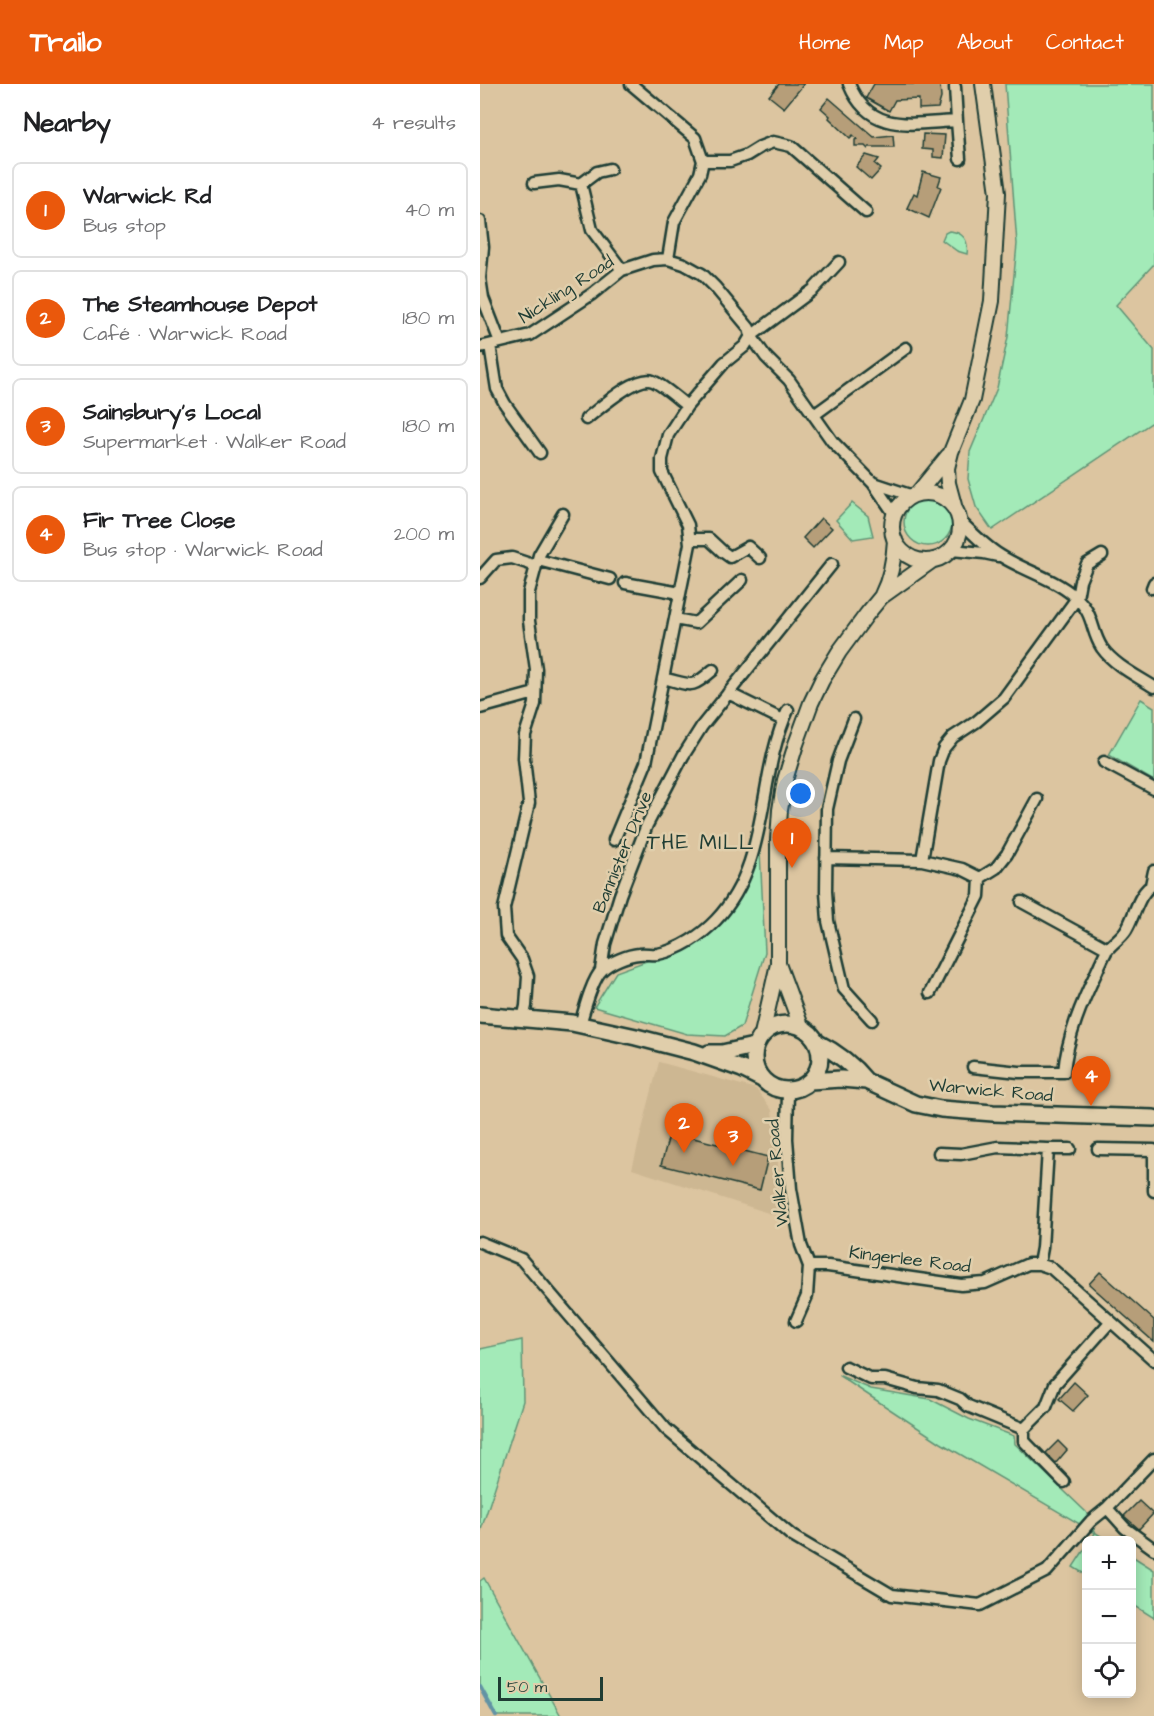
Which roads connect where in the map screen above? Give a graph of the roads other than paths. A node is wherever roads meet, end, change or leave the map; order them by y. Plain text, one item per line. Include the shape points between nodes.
1 (631, 84) edge
2 (849, 84) edge
3 (983, 84) edge
4 (955, 87) dead end
5 (957, 121) junction
6 (960, 159) dead end
7 (703, 161) junction
8 (610, 169) dead end
9 (534, 183) dead end
10 (582, 184) junction
11 (866, 212) dead end
12 (480, 221) edge
13 (668, 259) junction
14 (839, 262) dead end
15 (622, 270) junction
16 (751, 336) junction
17 (490, 345) edge
18 (906, 348) dead end
19 (687, 406) junction
20 (814, 415) junction
21 (586, 419) dead end
22 (951, 452) junction
23 (540, 453) dead end
24 (873, 483) junction
25 (915, 495) junction
26 (563, 514) dead end
27 (895, 514) junction
28 (957, 515) junction
29 (690, 539) junction
30 (895, 540) junction
31 (951, 550) junction
32 (1102, 555) dead end
33 (1001, 556) junction
34 (760, 558) dead end
35 (933, 560) junction
36 (537, 563) junction
37 (832, 564) dead end
38 (480, 578) edge
39 (610, 579) dead end
40 (742, 580) dead end
41 (625, 583) dead end
42 (680, 593) junction
43 (882, 597) junction
44 (1077, 598) junction
45 (675, 619) junction
46 (713, 670) dead end
47 (663, 678) junction
48 (1154, 687) edge
49 (536, 693) junction
50 (728, 693) junction
51 (480, 708) edge
52 (854, 719) dead end
53 (1104, 762) dead end
54 (1154, 789) edge
55 (1037, 799) dead end
56 (614, 840) dead end
57 (826, 858) junction
58 (922, 860) junction
59 (1154, 871) edge
60 (980, 878) junction
61 (1153, 884) edge
62 (1022, 902) dead end
63 (1108, 949) junction
64 (778, 964) junction
65 (601, 970) junction
66 (930, 993) dead end
67 (480, 1015) edge
68 (523, 1019) junction
69 (872, 1020) dead end
70 (580, 1025) junction
71 (801, 1026) junction
72 (758, 1040) junction
73 (818, 1043) junction
74 (694, 1052) junction
75 (973, 1067) dead end
76 (762, 1079) junction
77 (810, 1081) junction
78 (866, 1081) junction
79 (788, 1090) junction
80 (1154, 1118) edge
81 (1048, 1149) junction
82 (1070, 1149) dead end
83 (1098, 1149) dead end
84 (939, 1153) dead end
85 (1154, 1191) edge
86 (480, 1242) edge
87 (1039, 1264) junction
88 (809, 1266) junction
89 (796, 1321) dead end
90 (1110, 1322) junction
91 (1154, 1360) edge
92 (846, 1367) dead end
93 (1024, 1429) junction
94 (1154, 1459) edge
95 (1064, 1482) dead end
96 (1107, 1508) junction
97 (1154, 1549) edge

1 - 7 street via 695,138
2 - 5 street via 859,104 889,122
3 - 22 street via 998,193 992,300 972,400
4 - 5 street
5 - 6 street
7 - 11 street via 730,161 773,142 791,146
7 - 13 street via 674,222
8 - 10 street via 597,172
9 - 10 street via 559,180
10 - 15 street via 592,230
12 - 17 street via 480,278
13 - 15 street, Nickling Road
13 - 16 street via 702,274 749,328
14 - 16 street via 813,290
15 - 17 street, Nickling Road via 531,335
16 - 19 street
16 - 20 street
17 - 23 street via 497,389
18 - 20 street
19 - 21 street via 652,381 644,380
19 - 29 street via 668,435 662,472 688,525
20 - 24 street via 831,441
22 - 25 street
22 - 28 street via 948,483
24 - 25 street
24 - 27 street
25 - 27 street via 902,503
25 - 28 street via 941,496
26 - 36 street
27 - 30 street
28 - 31 street via 960,531
28 - 33 street via 976,537
29 - 34 street via 709,539 730,557 748,548
29 - 42 street
30 - 35 street via 911,557
30 - 43 street via 889,582
31 - 33 street
31 - 35 street
32 - 44 street via 1087,564
33 - 44 street via 1064,587
35 - 43 street
36 - 38 street via 512,558 496,560
36 - 39 street
36 - 49 street via 529,592
37 - 50 street, Bannister Drive
40 - 45 street via 696,623
41 - 42 street
42 - 45 street
43 - 64 street via 822,680 785,780 778,840
44 - 48 street via 1090,614 1101,647
44 - 58 street via 1004,698 944,748
45 - 47 street
46 - 47 street via 692,685
47 - 56 street via 646,763
49 - 51 street
49 - 68 street via 525,735 529,803 504,908 506,936 528,976
50 - 65 street, Bannister Drive via 683,756 647,825 620,895
50 - 65 street via 785,715 772,754 752,860 741,884 716,921 678,948 621,958
52 - 57 street via 838,761 827,809
53 - 54 street
55 - 60 street via 1007,854 996,868
57 - 58 street
57 - 69 street via 828,921 844,989
58 - 60 street via 962,869
59 - 61 street
60 - 66 street via 979,896
61 - 63 street via 1125,931
62 - 63 street
63 - 75 street via 1082,1004 1065,1072
64 - 71 street
64 - 72 street
65 - 70 street, Bannister Drive
67 - 68 main road
68 - 70 main road
70 - 74 main road
71 - 72 main road via 780,1024
71 - 73 main road
72 - 74 main road via 722,1053
72 - 76 main road via 754,1060
73 - 77 main road via 820,1064
73 - 78 main road, Warwick Road via 845,1059
74 - 76 main road
76 - 79 main road
77 - 78 main road, Warwick Road
77 - 79 main road
78 - 80 main road, Warwick Road via 916,1104 941,1108
79 - 88 street, Walker Road via 786,1140 791,1189 801,1245
81 - 82 street
81 - 84 street via 998,1147 961,1154
81 - 87 street
83 - 85 street via 1154,1150
86 - 96 street via 521,1259 666,1429 792,1536 892,1595 980,1605 1047,1571
87 - 88 street, Kingerlee Road via 1028,1264 985,1283 961,1285
87 - 90 street via 1051,1268
88 - 89 street, Walker Road via 807,1296
90 - 91 street
90 - 93 street via 1055,1384 1047,1407
92 - 93 street via 871,1379 938,1390
93 - 95 street via 1024,1442
94 - 96 street
96 - 97 street via 1125,1528

